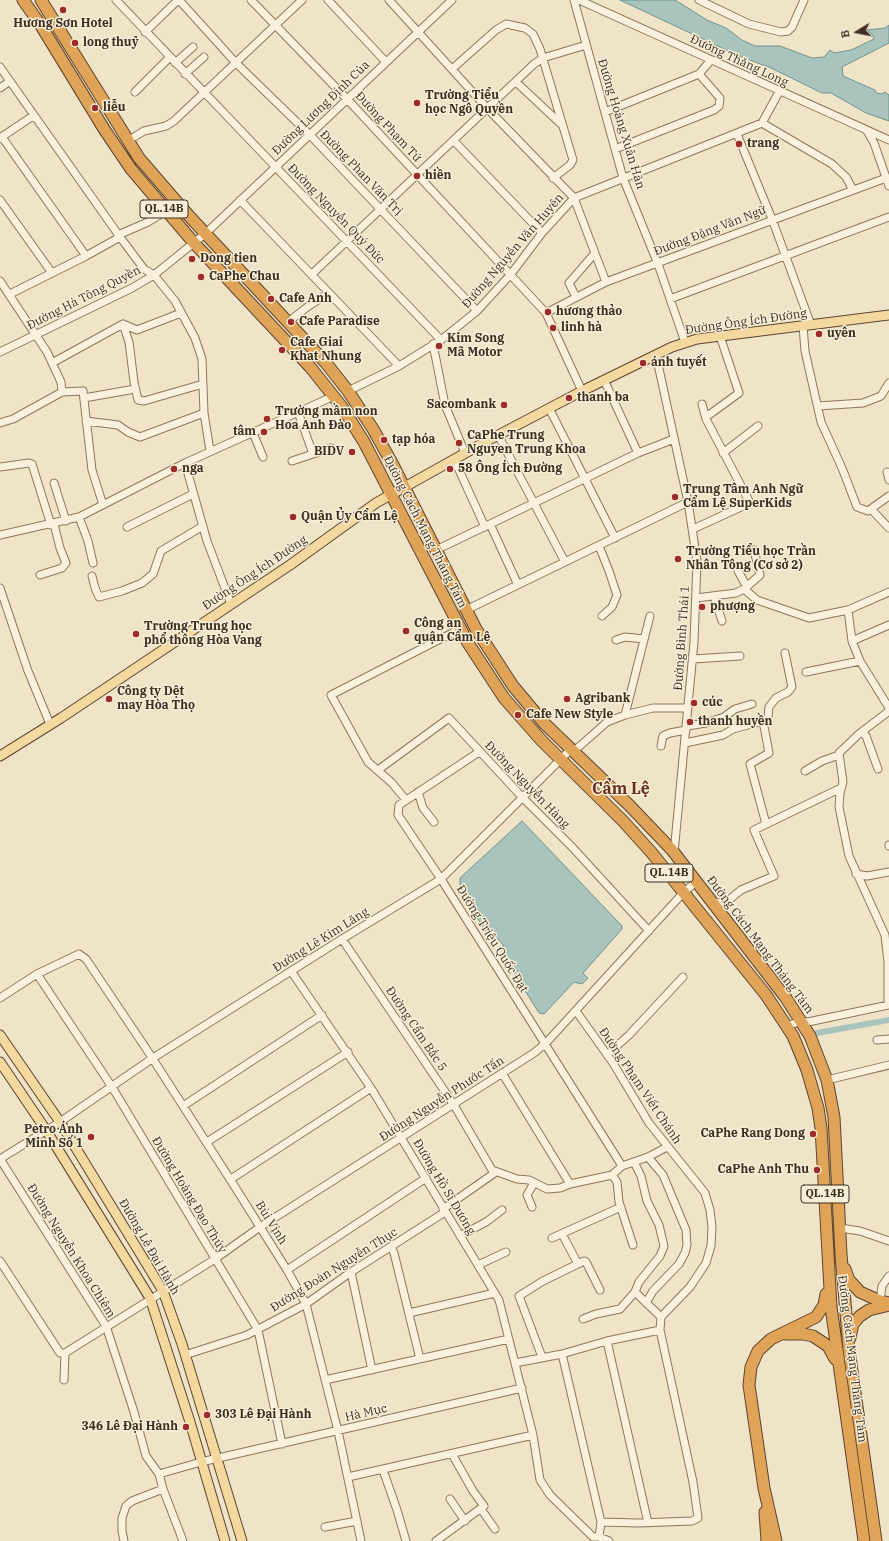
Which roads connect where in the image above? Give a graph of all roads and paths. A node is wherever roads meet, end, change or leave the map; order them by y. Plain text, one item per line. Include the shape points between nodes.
1 (23, 0) edge
2 (116, 0) edge
3 (178, 0) edge
4 (250, 0) edge
5 (302, 0) edge
6 (328, 0) edge
7 (388, 0) edge
8 (452, 0) edge
9 (574, 0) edge
10 (579, 0) edge
11 (699, 0) edge
12 (804, 0) edge
13 (45, 1) edge
14 (274, 26) junction
15 (145, 32) junction
16 (418, 32) junction
17 (586, 45) junction
18 (193, 47) dead end
19 (204, 57) dead end
20 (543, 58) junction
21 (172, 60) junction
22 (711, 60) junction
23 (386, 62) junction
24 (236, 63) junction
25 (0, 66) edge
26 (452, 69) junction
27 (185, 74) junction
28 (699, 74) junction
29 (10, 81) junction
30 (516, 82) junction
31 (0, 88) edge
32 (135, 92) dead end
33 (780, 92) junction
34 (204, 93) junction
35 (347, 98) junction
36 (487, 108) junction
37 (605, 112) junction
38 (33, 116) junction
39 (762, 123) junction
40 (562, 125) junction
41 (866, 130) junction
42 (737, 134) junction
43 (310, 135) junction
44 (1, 138) edge
45 (129, 140) junction
46 (889, 140) edge
47 (454, 141) junction
48 (615, 149) junction
49 (275, 167) junction
50 (418, 176) junction
51 (553, 178) junction
52 (623, 178) junction
53 (886, 178) junction
54 (889, 186) edge
55 (853, 190) junction
56 (574, 198) junction
57 (0, 200) edge
58 (240, 200) junction
59 (381, 209) junction
60 (166, 212) junction
61 (889, 217) edge
62 (772, 219) junction
63 (206, 233) junction
64 (542, 233) junction
65 (119, 236) junction
66 (346, 241) junction
67 (194, 243) junction
68 (595, 253) junction
69 (86, 256) junction
70 (785, 256) junction
71 (658, 264) junction
72 (52, 273) junction
73 (312, 274) junction
74 (511, 274) junction
75 (154, 275) junction
76 (0, 281) edge
77 (606, 282) junction
78 (329, 293) junction
79 (10, 294) junction
80 (576, 297) junction
81 (670, 299) junction
82 (478, 311) junction
83 (181, 313) junction
84 (546, 313) junction
85 (889, 315) edge
86 (288, 322) junction
87 (123, 324) junction
88 (807, 326) junction
89 (36, 335) junction
90 (720, 336) junction
91 (441, 340) junction
92 (686, 342) junction
93 (433, 344) junction
94 (0, 352) edge
95 (656, 355) junction
96 (52, 363) junction
97 (399, 366) junction
98 (604, 380) junction
99 (889, 383) edge
100 (203, 384) junction
101 (135, 389) junction
102 (348, 391) junction
103 (582, 391) junction
104 (62, 392) junction
105 (334, 396) junction
106 (84, 398) junction
107 (702, 404) dead end
108 (818, 406) junction
109 (549, 408) junction
110 (298, 412) junction
111 (204, 413) junction
112 (706, 417) junction
113 (86, 421) junction
114 (0, 423) edge
115 (758, 426) dead end
116 (252, 433) junction
117 (498, 435) junction
118 (674, 439) junction
119 (331, 448) dead end
120 (210, 451) junction
121 (466, 452) junction
122 (638, 453) junction
123 (723, 453) junction
124 (313, 454) junction
125 (263, 457) dead end
126 (454, 459) junction
127 (292, 461) dead end
128 (185, 463) junction
129 (0, 467) edge
130 (887, 472) dead end
131 (585, 479) junction
132 (889, 480) edge
133 (54, 483) dead end
134 (404, 487) junction
135 (193, 494) junction
136 (391, 494) junction
137 (889, 496) edge
138 (688, 502) junction
139 (535, 504) junction
140 (103, 505) junction
141 (871, 509) junction
142 (79, 517) junction
143 (66, 521) junction
144 (53, 524) junction
145 (203, 526) junction
146 (488, 526) junction
147 (127, 527) dead end
148 (889, 528) edge
149 (693, 529) junction
150 (0, 535) edge
151 (615, 538) junction
152 (598, 546) junction
153 (436, 550) junction
154 (754, 550) dead end
155 (565, 562) junction
156 (93, 563) dead end
157 (738, 571) dead end
158 (40, 575) dead end
159 (92, 576) dead end
160 (518, 585) junction
161 (0, 588) edge
162 (746, 588) junction
163 (889, 592) edge
164 (714, 596) junction
165 (696, 598) junction
166 (231, 604) junction
167 (466, 610) junction
168 (848, 610) junction
169 (602, 616) dead end
170 (650, 616) dead end
171 (722, 621) dead end
172 (889, 625) edge
173 (460, 628) junction
174 (644, 639) junction
175 (616, 640) dead end
176 (852, 641) junction
177 (785, 653) dead end
178 (740, 656) dead end
179 (692, 659) junction
180 (860, 661) junction
181 (806, 672) dead end
182 (752, 704) dead end
183 (688, 708) junction
184 (889, 709) edge
185 (625, 715) junction
186 (763, 721) junction
187 (50, 724) junction
188 (686, 728) junction
189 (862, 732) junction
190 (685, 743) junction
191 (661, 746) dead end
192 (572, 751) junction
193 (479, 752) junction
194 (839, 754) junction
195 (0, 756) edge
196 (560, 760) junction
197 (878, 769) dead end
198 (378, 770) junction
199 (805, 771) dead end
200 (841, 788) junction
201 (418, 792) junction
202 (523, 798) junction
203 (406, 800) junction
204 (434, 822) dead end
205 (766, 824) junction
206 (674, 853) junction
207 (889, 872) edge
208 (856, 874) junction
209 (441, 879) junction
210 (696, 882) junction
211 (684, 892) junction
212 (711, 901) junction
213 (649, 931) junction
214 (342, 939) junction
215 (291, 971) junction
216 (38, 974) junction
217 (683, 977) dead end
218 (0, 998) edge
219 (889, 1005) edge
220 (576, 1011) junction
221 (322, 1015) junction
222 (801, 1021) junction
223 (787, 1026) junction
224 (0, 1035) edge
225 (889, 1039) edge
226 (877, 1040) dead end
227 (546, 1043) junction
228 (348, 1052) junction
229 (607, 1055) junction
230 (153, 1058) junction
231 (0, 1062) edge
232 (889, 1065) edge
233 (502, 1073) junction
234 (827, 1080) junction
235 (112, 1087) junction
236 (371, 1088) junction
237 (454, 1105) junction
238 (183, 1106) junction
239 (60, 1122) junction
240 (46, 1130) junction
241 (402, 1138) junction
242 (207, 1142) junction
243 (667, 1147) junction
244 (648, 1157) junction
245 (0, 1159) edge
246 (634, 1162) junction
247 (622, 1166) junction
248 (496, 1172) junction
249 (612, 1175) junction
250 (426, 1178) junction
251 (231, 1180) junction
252 (534, 1183) junction
253 (570, 1184) junction
254 (621, 1207) junction
255 (532, 1208) dead end
256 (444, 1210) junction
257 (502, 1210) dead end
258 (260, 1228) junction
259 (840, 1228) junction
260 (562, 1234) junction
261 (460, 1236) junction
262 (552, 1238) dead end
263 (889, 1242) edge
264 (633, 1245) dead end
265 (391, 1247) junction
266 (506, 1252) dead end
267 (841, 1254) junction
268 (215, 1258) junction
269 (0, 1261) edge
270 (478, 1264) junction
271 (578, 1264) junction
272 (287, 1270) junction
273 (351, 1272) junction
274 (889, 1276) edge
275 (828, 1280) junction
276 (600, 1290) dead end
277 (163, 1291) junction
278 (495, 1292) junction
279 (635, 1292) junction
280 (150, 1298) junction
281 (646, 1303) junction
282 (886, 1303) edge
283 (306, 1304) junction
284 (409, 1313) junction
285 (661, 1317) junction
286 (583, 1319) dead end
287 (106, 1326) junction
288 (258, 1330) junction
289 (660, 1330) junction
290 (779, 1334) junction
291 (509, 1339) junction
292 (607, 1341) junction
293 (849, 1350) junction
294 (62, 1351) junction
295 (562, 1354) junction
296 (185, 1355) junction
297 (542, 1357) junction
298 (420, 1359) junction
299 (515, 1362) junction
300 (838, 1368) junction
301 (372, 1370) junction
302 (64, 1380) dead end
303 (325, 1380) junction
304 (522, 1388) junction
305 (338, 1431) junction
306 (533, 1435) junction
307 (282, 1444) junction
308 (452, 1454) junction
309 (216, 1459) junction
310 (201, 1462) junction
311 (383, 1470) junction
312 (159, 1474) junction
313 (348, 1477) junction
314 (764, 1488) junction
315 (163, 1489) junction
316 (450, 1499) dead end
317 (483, 1507) junction
318 (357, 1521) junction
319 (465, 1521) junction
320 (601, 1522) junction
321 (648, 1523) junction
322 (325, 1527) dead end
323 (495, 1529) dead end
324 (599, 1536) junction
325 (775, 1538) edge
326 (124, 1541) edge
327 (183, 1541) edge
328 (225, 1541) edge
329 (242, 1541) edge
330 (361, 1541) edge
331 (406, 1541) edge
332 (436, 1541) edge
333 (609, 1541) edge
334 (864, 1541) edge
335 (876, 1541) edge

1 - 60 highway, Đường Cách Mạng Tháng Tám / QL.14B via 104,129 131,169
2 - 15 street, Đường Nguyễn Quý Đức
3 - 15 street
3 - 24 street, Đường Phan Văn Trị
4 - 14 street, Đường Phạm Tứ
5 - 14 street
6 - 23 street
7 - 16 street
8 - 16 street, Đường Lương Định Của
9 - 17 street, Đường Hoàng Xuân Hãn
10 - 22 street, Đường Thăng Long
11 - 12 street via 749,24 781,32 792,27
13 - 45 highway, Đường Cách Mạng Tháng Tám / QL.14B
14 - 24 street
14 - 35 street, Đường Phạm Tứ
15 - 21 street, Đường Nguyễn Quý Đức
16 - 23 street, Đường Lương Định Của
16 - 26 street
17 - 20 street
17 - 37 street, Đường Hoàng Xuân Hãn
18 - 21 street
19 - 27 street
20 - 26 street via 533,34 525,28 506,24
20 - 30 street
20 - 40 street
21 - 27 street, Đường Nguyễn Quý Đức
21 - 32 street
22 - 28 street
22 - 33 street, Đường Thăng Long
23 - 35 street, Đường Lương Định Của
24 - 34 street
24 - 43 street, Đường Phan Văn Trị
25 - 29 street
26 - 36 street
27 - 34 street, Đường Nguyễn Quý Đức
28 - 37 street
28 - 48 street via 720,98 719,106
29 - 31 street
29 - 38 street
30 - 36 street
30 - 40 street
33 - 39 street
33 - 41 street, Đường Thăng Long
34 - 45 street via 174,121 166,126 144,131
34 - 49 street, Đường Nguyễn Quý Đức
35 - 43 street, Đường Lương Định Của
35 - 50 street, Đường Phạm Tứ
36 - 47 street
36 - 51 street
37 - 48 street, Đường Hoàng Xuân Hãn
38 - 44 street
38 - 65 street
39 - 42 street, Đường Nguyễn Văn Huyên
39 - 55 street via 832,164 846,177
40 - 51 street via 573,160
41 - 46 street, Đường Thăng Long
41 - 53 street via 874,143
42 - 52 street, Đường Nguyễn Văn Huyên
42 - 62 street
43 - 49 street, Đường Lương Định Của
43 - 59 street, Đường Phan Văn Trị
44 - 69 street
45 - 63 highway, Đường Cách Mạng Tháng Tám / QL.14B via 149,170
47 - 50 street
47 - 64 street
48 - 52 street, Đường Hoàng Xuân Hãn
49 - 58 street, Đường Lương Định Của
49 - 66 street, Đường Nguyễn Quý Đức
50 - 59 street
50 - 74 street, Đường Phạm Tứ
51 - 56 street
52 - 56 street, Đường Nguyễn Văn Huyên
52 - 71 street, Đường Hoàng Xuân Hãn
53 - 54 street
53 - 55 street, Đường Đặng Văn Ngữ
55 - 62 street, Đường Đặng Văn Ngữ
56 - 64 street, Đường Nguyễn Văn Huyên
56 - 68 street
57 - 72 street
58 - 63 street, Đường Lương Định Của
58 - 73 street
59 - 66 street
59 - 82 street, Đường Phan Văn Trị
60 - 65 street
60 - 67 highway, Đường Cách Mạng Tháng Tám / QL.14B
61 - 70 street
62 - 70 street
62 - 71 street, Đường Đặng Văn Ngữ
63 - 67 street, Đường Hà Tông Quyền
63 - 86 highway, Đường Cách Mạng Tháng Tám / QL.14B
64 - 74 street, Đường Nguyễn Văn Huyên
65 - 69 street
65 - 75 street via 144,268
66 - 73 street
66 - 91 street, Đường Nguyễn Quý Đức
67 - 75 street, Đường Hà Tông Quyền
67 - 105 highway, Đường Cách Mạng Tháng Tám / QL.14B via 279,332
68 - 77 street
68 - 80 street via 569,283
69 - 72 street
70 - 81 street
70 - 88 street
71 - 77 street, Đường Đặng Văn Ngữ
71 - 81 street, Đường Hoàng Xuân Hãn
72 - 79 street
73 - 78 street
74 - 82 street, Đường Nguyễn Văn Huyên
74 - 84 street, Đường Phạm Tứ
75 - 83 street via 175,301
75 - 89 street, Đường Hà Tông Quyền
76 - 79 street
77 - 80 street, Đường Đặng Văn Ngữ
78 - 86 street
78 - 97 street
79 - 89 street
80 - 84 street, Đường Đặng Văn Ngữ
81 - 92 street, Đường Hoàng Xuân Hãn
82 - 91 street, Đường Nguyễn Văn Huyên
83 - 87 street via 137,330
83 - 100 street via 202,359
84 - 103 street, Đường Phạm Tứ
85 - 88 main road, Đường Ông Ích Đường
86 - 102 highway, Đường Cách Mạng Tháng Tám / QL.14B
87 - 96 street
87 - 101 street via 132,355
88 - 90 main road, Đường Ông Ích Đường
88 - 108 street via 805,351
89 - 94 street, Đường Hà Tông Quyền
89 - 96 street
90 - 92 main road, Đường Ông Ích Đường
90 - 112 street via 739,392
91 - 93 street, Đường Nguyễn Văn Huyên
92 - 95 main road, Đường Ông Ích Đường
93 - 97 street, Đường Nguyễn Văn Huyên
93 - 121 street via 445,405
95 - 98 main road, Đường Ông Ích Đường
95 - 118 street, Đường Bình Thái 1
96 - 104 street via 61,382
97 - 102 street, Đường Nguyễn Văn Huyên
98 - 103 main road, Đường Ông Ích Đường
98 - 122 street
99 - 108 street via 881,396 863,403
100 - 101 street via 144,401 138,400
100 - 111 street
101 - 106 street
102 - 134 highway, Đường Cách Mạng Tháng Tám / QL.14B via 373,429
103 - 109 main road, Đường Ông Ích Đường
104 - 106 street via 83,391
104 - 114 street via 14,419
105 - 110 street
105 - 136 highway, Đường Cách Mạng Tháng Tám / QL.14B
106 - 113 street
107 - 112 street
108 - 141 street via 821,422 857,507 868,511
109 - 117 main road, Đường Ông Ích Đường
109 - 131 street
110 - 116 street
110 - 124 street
111 - 113 street via 140,437 118,425
111 - 120 street
112 - 123 street
113 - 140 street via 92,470
115 - 123 street
116 - 120 street
116 - 125 street
117 - 121 main road, Đường Ông Ích Đường
117 - 139 street
118 - 122 street
118 - 138 street, Đường Bình Thái 1
119 - 124 street
120 - 128 street
121 - 126 main road, Đường Ông Ích Đường
122 - 131 street
123 - 149 street via 748,501 741,507
124 - 127 street
126 - 134 main road, Đường Ông Ích Đường
126 - 146 street
128 - 135 street
128 - 140 street
129 - 144 street via 29,462 32,464
130 - 132 street
131 - 139 street
131 - 151 street
133 - 143 street
134 - 136 main road, Đường Ông Ích Đường
134 - 153 highway, Đường Cách Mạng Tháng Tám / QL.14B
135 - 145 street
135 - 147 street
136 - 166 main road, Đường Ông Ích Đường
136 - 173 highway, Đường Cách Mạng Tháng Tám / QL.14B
137 - 141 street
138 - 149 street, Đường Bình Thái 1
138 - 151 street
139 - 146 street
139 - 155 street
140 - 142 street
141 - 148 street
142 - 143 street
142 - 156 street
143 - 144 street
144 - 150 street
144 - 158 street via 65,558 65,566
145 - 159 street via 161,551 153,574 142,583 99,597
145 - 166 street
146 - 153 street
146 - 160 street
149 - 165 street, Đường Bình Thái 1 via 697,561
151 - 152 street
152 - 155 street
152 - 169 street via 617,595 612,607
153 - 167 highway, Đường Cách Mạng Tháng Tám / QL.14B
154 - 162 street via 760,575
155 - 160 street
157 - 162 street
160 - 167 street
161 - 187 street via 28,670
162 - 164 street via 736,593
162 - 168 street via 757,600 804,618
163 - 168 street
164 - 165 street
164 - 171 street
165 - 179 street, Đường Bình Thái 1
166 - 187 main road, Đường Ông Ích Đường
167 - 192 highway, Đường Cách Mạng Tháng Tám / QL.14B via 487,649 513,686 535,714
168 - 176 street
170 - 174 street
172 - 176 street
173 - 196 highway, Đường Cách Mạng Tháng Tám / QL.14B via 504,698
173 - 198 street via 332,693 331,696 368,762
174 - 175 street via 624,636
174 - 185 street
176 - 180 street
177 - 186 street via 791,689 776,698 769,707 768,717
178 - 179 street
179 - 183 street, Đường Bình Thái 1
180 - 181 street
180 - 184 street
182 - 188 street via 735,709 724,717
183 - 185 street, Đường Lê Kim Lăng via 653,708
183 - 188 street, Đường Bình Thái 1
184 - 189 street
185 - 192 street, Đường Lê Kim Lăng via 607,722
186 - 190 street via 733,729 723,735
186 - 205 street via 769,751 766,756 750,764
187 - 195 main road, Đường Ông Ích Đường
188 - 190 street, Đường Bình Thái 1
188 - 191 street via 663,736
189 - 194 street
189 - 197 street via 866,736
190 - 206 street, Đường Bình Thái 1
192 - 196 street, Đường Lê Kim Lăng
192 - 206 highway, Đường Cách Mạng Tháng Tám / QL.14B via 629,805
193 - 198 street, Đường Nguyễn Hàng via 449,718
193 - 201 street
193 - 202 street, Đường Nguyễn Hàng
194 - 199 street via 822,760
194 - 200 street via 843,782
196 - 202 street, Đường Lê Kim Lăng
196 - 211 highway, Đường Cách Mạng Tháng Tám / QL.14B via 623,821
198 - 203 street
200 - 205 street
200 - 208 street via 839,807 849,856
201 - 203 street
201 - 204 street via 423,808
202 - 209 street, Đường Lê Kim Lăng
202 - 213 street, Đường Nguyễn Hàng
203 - 209 street, Đường Triệu Quốc Đạt via 399,806 398,815
205 - 212 street via 754,830 774,876 741,890 724,904
206 - 210 highway, Đường Cách Mạng Tháng Tám / QL.14B
207 - 208 street via 867,876
208 - 219 street via 885,935
209 - 214 street, Đường Lê Kim Lăng
209 - 227 street, Đường Triệu Quốc Đạt
210 - 211 street, Đường Nguyễn Phước Tấn
210 - 212 highway, Đường Cách Mạng Tháng Tám / QL.14B
211 - 213 street, Đường Nguyễn Phước Tấn
211 - 223 highway, Đường Cách Mạng Tháng Tám / QL.14B via 766,995
212 - 222 highway, Đường Cách Mạng Tháng Tám / QL.14B
213 - 220 street, Đường Nguyễn Phước Tấn
214 - 215 street, Đường Lê Kim Lăng
214 - 237 street, Đường Cẩm Bắc 5
215 - 221 street, Đường Hồ Sĩ Dương
215 - 230 street, Đường Lê Kim Lăng
216 - 218 street
216 - 230 street, Bùi Vịnh via 79,954 86,959
216 - 235 street, Đường Hoàng Đạo Thúy
217 - 229 street
219 - 222 street via 808,1022
220 - 227 street, Đường Nguyễn Phước Tấn
220 - 229 street, Đường Phạm Viết Chánh
221 - 228 street, Đường Hồ Sĩ Dương
221 - 238 street
222 - 223 street
222 - 234 highway, Đường Cách Mạng Tháng Tám / QL.14B via 816,1050
223 - 275 highway, Đường Cách Mạng Tháng Tám / QL.14B via 807,1070 818,1108
224 - 239 main road, Đường Lê Đại Hành
225 - 226 street
227 - 233 street, Đường Nguyễn Phước Tấn
227 - 247 street, Đường Triệu Quốc Đạt
228 - 236 street, Đường Hồ Sĩ Dương
228 - 242 street
229 - 243 street, Đường Phạm Viết Chánh
230 - 235 street, Đường Lê Kim Lăng
230 - 238 street, Bùi Vịnh
231 - 240 main road, Đường Lê Đại Hành
232 - 234 street
233 - 237 street, Đường Nguyễn Phước Tấn
233 - 253 street
234 - 259 highway, Đường Cách Mạng Tháng Tám / QL.14B via 836,1136
235 - 239 street, Đường Lê Kim Lăng
235 - 268 street, Đường Hoàng Đạo Thúy
236 - 241 street, Đường Hồ Sĩ Dương
236 - 251 street
237 - 241 street, Đường Nguyễn Phước Tấn
237 - 248 street, Đường Cẩm Bắc 5 via 492,1170
238 - 242 street, Bùi Vịnh
239 - 240 street, Đường Lê Kim Lăng
239 - 277 main road, Đường Lê Đại Hành
240 - 245 street, Đường Lê Kim Lăng
240 - 280 main road, Đường Lê Đại Hành
241 - 250 street, Đường Hồ Sĩ Dương
241 - 258 street, Đường Nguyễn Phước Tấn
242 - 251 street, Bùi Vịnh
243 - 244 street
243 - 285 street, Đường Phạm Viết Chánh via 705,1193 712,1227 711,1246 706,1263 690,1287
244 - 246 street
244 - 281 street via 663,1175 686,1230 687,1245 679,1264
245 - 287 street, Đường Nguyễn Khoa Chiêm
246 - 247 street
246 - 279 street via 641,1176 647,1201 659,1225 664,1246
247 - 249 street
248 - 252 street
248 - 256 street, Đường Đoàn Nguyễn Thục
249 - 253 street
249 - 254 street via 617,1182
250 - 256 street, Đường Hồ Sĩ Dương
250 - 272 street
251 - 258 street, Bùi Vịnh
252 - 253 street via 547,1189
252 - 255 street via 527,1195
254 - 260 street
254 - 264 street
256 - 261 street, Đường Hồ Sĩ Dương
256 - 265 street, Đường Đoàn Nguyễn Thục
257 - 261 street
258 - 268 street, Đường Nguyễn Phước Tấn
258 - 272 street, Bùi Vịnh
259 - 263 street via 860,1231
259 - 267 highway, Đường Cách Mạng Tháng Tám / QL.14B
260 - 262 street
260 - 271 street
261 - 270 street, Đường Hồ Sĩ Dương
265 - 273 street, Đường Đoàn Nguyễn Thục
265 - 284 street
266 - 270 street
267 - 282 highway via 853,1286 860,1292
267 - 293 highway, Đường Cách Mạng Tháng Tám / QL.14B
268 - 277 street, Đường Nguyễn Phước Tấn
268 - 288 street, Đường Hoàng Đạo Thúy
269 - 294 street
270 - 278 street, Đường Hồ Sĩ Dương
271 - 276 street via 586,1262
271 - 297 street via 519,1296
272 - 283 street, Bùi Vịnh
273 - 283 street, Đường Đoàn Nguyễn Thục
273 - 301 street
274 - 282 street via 882,1286
275 - 290 highway via 821,1312 811,1320
275 - 300 highway, Đường Cách Mạng Tháng Tám / QL.14B
277 - 280 street, Đường Nguyễn Phước Tấn
277 - 296 main road, Đường Lê Đại Hành
278 - 284 street
278 - 291 street, Đường Hồ Sĩ Dương
279 - 281 street
279 - 286 street via 623,1306 612,1312
280 - 287 street, Đường Nguyễn Phước Tấn
280 - 310 main road, Đường Lê Đại Hành
281 - 285 street
282 - 293 highway via 869,1310 855,1320 850,1332
283 - 288 street, Đường Đoàn Nguyễn Thục
283 - 303 street, Bùi Vịnh
284 - 298 street
285 - 289 street
287 - 294 street, Đường Nguyễn Phước Tấn
287 - 312 street, Đường Nguyễn Khoa Chiêm via 146,1456
288 - 296 street, Đường Đoàn Nguyễn Thục
288 - 307 street, Đường Hoàng Đạo Thúy
289 - 292 street
289 - 321 street via 698,1518 692,1521
290 - 300 highway via 803,1334 821,1340 832,1353
290 - 314 highway via 758,1351 749,1375
291 - 298 street
291 - 299 street, Đường Hồ Sĩ Dương
292 - 295 street
292 - 321 street
293 - 335 highway, Đường Cách Mạng Tháng Tám / QL.14B
294 - 302 street
295 - 297 street
295 - 320 street
296 - 309 main road, Đường Lê Đại Hành
297 - 299 street
298 - 301 street
299 - 304 street, Đường Hồ Sĩ Dương
300 - 334 highway, Đường Cách Mạng Tháng Tám / QL.14B
301 - 303 street
303 - 305 street, Bùi Vịnh
304 - 305 street, Hà Mục
304 - 306 street, Đường Hồ Sĩ Dương
305 - 307 street, Hà Mục
305 - 313 street, Bùi Vịnh
306 - 308 street
306 - 324 street, Đường Hồ Sĩ Dương via 540,1480 550,1495 593,1537
307 - 309 street, Hà Mục
308 - 311 street
308 - 317 street
309 - 310 street, Hà Mục
309 - 329 main road, Đường Lê Đại Hành
310 - 312 street
310 - 328 main road, Đường Lê Đại Hành
311 - 313 street
311 - 331 street
312 - 315 street
313 - 318 street, Bùi Vịnh
314 - 325 highway
314 - 325 highway
315 - 326 street via 132,1501 126,1506 122,1518
315 - 327 street
316 - 319 street
317 - 319 street
317 - 323 street
318 - 322 street
318 - 330 street, Bùi Vịnh
319 - 332 street
320 - 321 street
320 - 324 street
324 - 333 street

